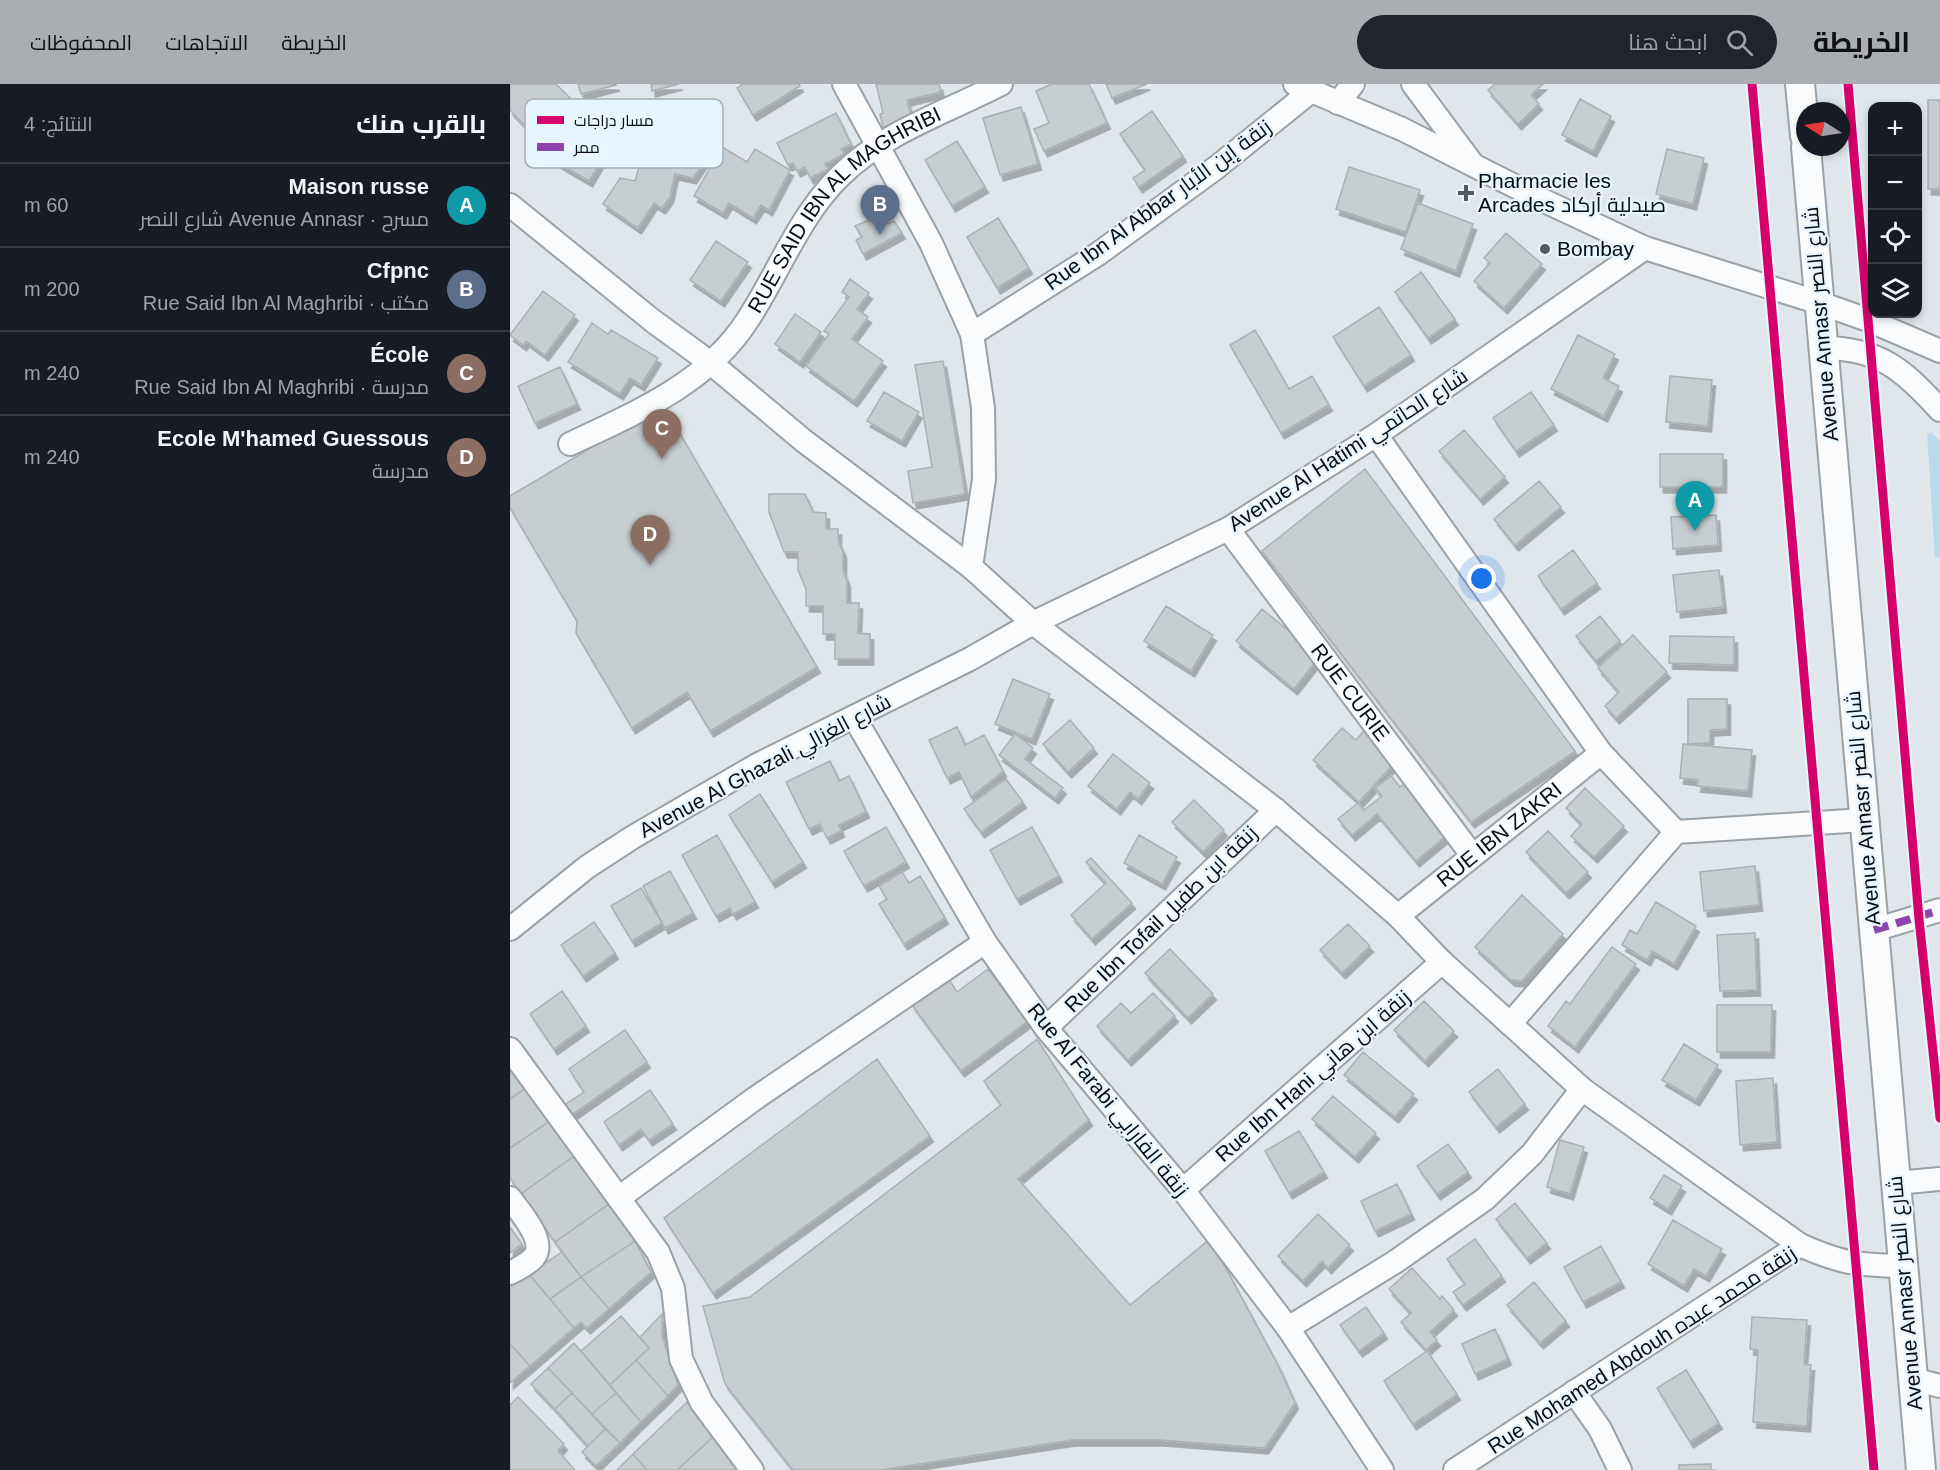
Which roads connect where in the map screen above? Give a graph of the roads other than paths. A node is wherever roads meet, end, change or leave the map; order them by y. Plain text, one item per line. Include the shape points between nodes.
1 (844, 84) edge
2 (1001, 84) edge
3 (1353, 84) edge
4 (1413, 84) edge
5 (1800, 84) edge
6 (1302, 88) edge
7 (1802, 102) edge
8 (1338, 103) junction
9 (876, 146) junction
10 (1807, 156) edge
11 (1473, 166) junction
12 (510, 205) edge
13 (1645, 248) junction
14 (1820, 303) junction
15 (972, 334) junction
16 (1823, 348) junction
17 (1940, 351) edge
18 (712, 364) junction
19 (1940, 410) edge
20 (1377, 435) junction
21 (570, 444) dead end
22 (1228, 530) junction
23 (971, 567) junction
24 (1033, 623) junction
25 (854, 717) junction
26 (1601, 753) junction
27 (1276, 810) junction
28 (1864, 820) junction
29 (1676, 832) junction
30 (1472, 855) junction
31 (1940, 910) edge
32 (1398, 916) junction
33 (510, 929) edge
34 (1874, 930) junction
35 (985, 942) junction
36 (1442, 962) junction
37 (1510, 1024) junction
38 (1046, 1028) junction
39 (510, 1049) edge
40 (1582, 1089) junction
41 (1940, 1179) edge
42 (1896, 1183) junction
43 (1183, 1190) junction
44 (620, 1197) junction
45 (510, 1198) edge
46 (1800, 1245) junction
47 (1903, 1266) junction
48 (510, 1273) edge
49 (1288, 1328) junction
50 (1912, 1379) junction
51 (1940, 1386) edge
52 (1574, 1392) junction
53 (752, 1470) edge
54 (1382, 1470) edge
55 (1455, 1470) edge
56 (1620, 1470) edge
57 (1921, 1470) edge

1 - 9 street
2 - 9 street, RUE SAID IBN AL MAGHRIBI
3 - 8 street
4 - 11 street
5 - 7 main road
6 - 8 street
6 - 15 street, Rue Ibn Al Abbar زنقة إبن الأبار via 1217,167 1098,254
8 - 11 street via 1402,129
9 - 15 street via 931,243
9 - 18 street, RUE SAID IBN AL MAGHRIBI via 840,176 818,202 745,325
10 - 14 main road, Avenue Annasr شارع النصر
11 - 13 street
12 - 18 street
13 - 14 street
13 - 20 street, Avenue Al Hatimi شارع الحاتمي
14 - 16 main road, Avenue Annasr شارع النصر
14 - 17 street
15 - 23 street via 983,408 984,479
16 - 19 street via 1854,349 1886,361 1911,379
16 - 28 main road, Avenue Annasr شارع النصر
18 - 21 street, RUE SAID IBN AL MAGHRIBI via 642,409
18 - 23 street via 804,441
20 - 22 street, Avenue Al Hatimi شارع الحاتمي
20 - 26 street
22 - 24 street, Avenue Al Hatimi شارع الحاتمي
22 - 30 street, RUE CURIE
23 - 24 street
24 - 25 street, Avenue Al Ghazali شارع الغزالي
24 - 27 street
25 - 33 street, Avenue Al Ghazali شارع الغزالي via 757,765 633,837 587,867
25 - 35 street, Rue Al Farabi زنقة الفارابي
26 - 29 street
26 - 30 street, RUE IBN ZAKRI
27 - 32 street
27 - 38 street, Rue Ibn Tofail زنقة ابن طفيل
28 - 29 street
28 - 34 main road, Avenue Annasr شارع النصر
29 - 37 street
30 - 32 street, RUE IBN ZAKRI
31 - 34 street
32 - 36 street
34 - 42 main road, Avenue Annasr شارع النصر
35 - 38 street, Rue Al Farabi زنقة الفارابي
35 - 44 street via 757,1097
36 - 37 street
36 - 43 street, Rue Ibn Hani زنقة ابن هاني
37 - 40 street
38 - 43 street, Rue Al Farabi زنقة الفارابي
39 - 44 street
40 - 46 street
40 - 49 street via 1532,1154 1485,1200
41 - 42 street
42 - 47 main road, Avenue Annasr شارع النصر
43 - 49 street, Rue Al Farabi زنقة الفارابي
44 - 53 street via 658,1252 673,1288 681,1359 692,1384
45 - 48 street via 535,1236 538,1249 534,1258
46 - 47 street, Rue Mohamed Abdouh زنقة محمد عبده via 1854,1265
46 - 52 street, Rue Mohamed Abdouh زنقة محمد عبده
47 - 50 main road, Avenue Annasr شارع النصر
49 - 54 street, Rue Al Farabi زنقة الفارابي
50 - 51 street
50 - 57 main road, Avenue Annasr شارع النصر
52 - 55 street, Rue Mohamed Abdouh زنقة محمد عبده
52 - 56 street via 1600,1429

